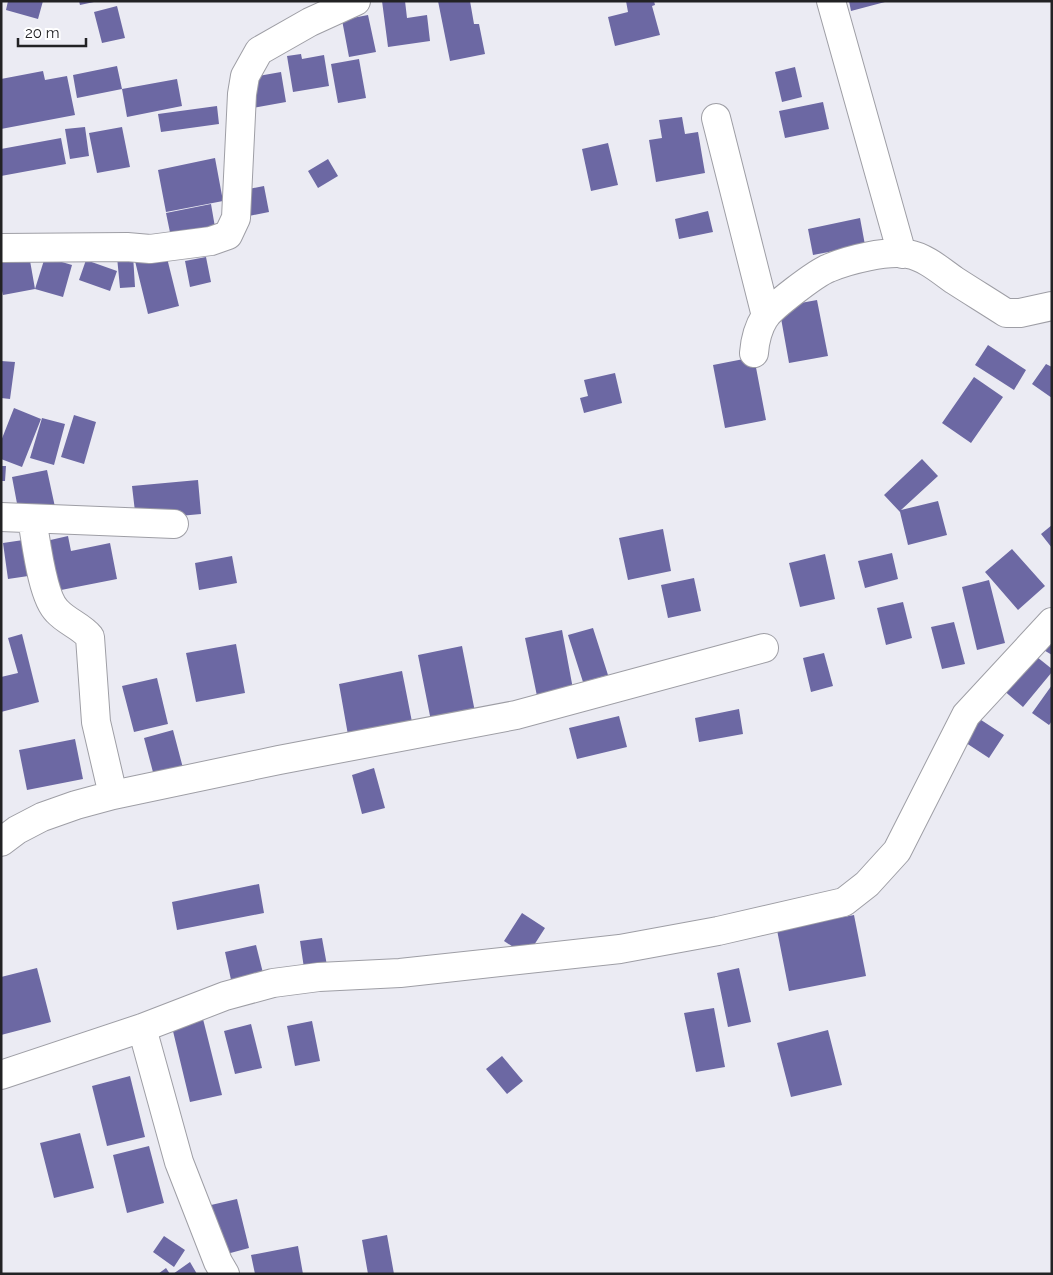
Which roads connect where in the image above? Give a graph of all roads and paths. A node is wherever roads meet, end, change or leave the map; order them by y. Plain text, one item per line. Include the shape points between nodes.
1 (356, 1) edge
2 (831, 1) edge
3 (716, 118) dead end
4 (1, 248) edge
5 (902, 254) junction
6 (1052, 306) edge
7 (766, 316) junction
8 (754, 353) dead end
9 (1, 518) edge
10 (32, 519) junction
11 (174, 524) dead end
12 (1052, 622) edge
13 (764, 648) dead end
14 (113, 795) junction
15 (1, 842) edge
16 (142, 1028) junction
17 (1, 1075) edge
18 (225, 1274) edge

1 - 4 street via 310,22 260,51 245,76 236,218 228,235 211,241 150,249
2 - 5 street
3 - 7 street
5 - 6 street via 924,260 1006,313
5 - 7 street via 861,258 828,268 778,303
7 - 8 street via 755,339
9 - 10 street
10 - 11 street
10 - 14 street via 50,601 57,612 90,637 96,722
12 - 16 street via 966,714 896,851 867,884 844,902 718,931 620,949 273,984 225,996
13 - 14 street via 516,715
14 - 15 street via 42,817
16 - 17 street
16 - 18 street via 179,1162

